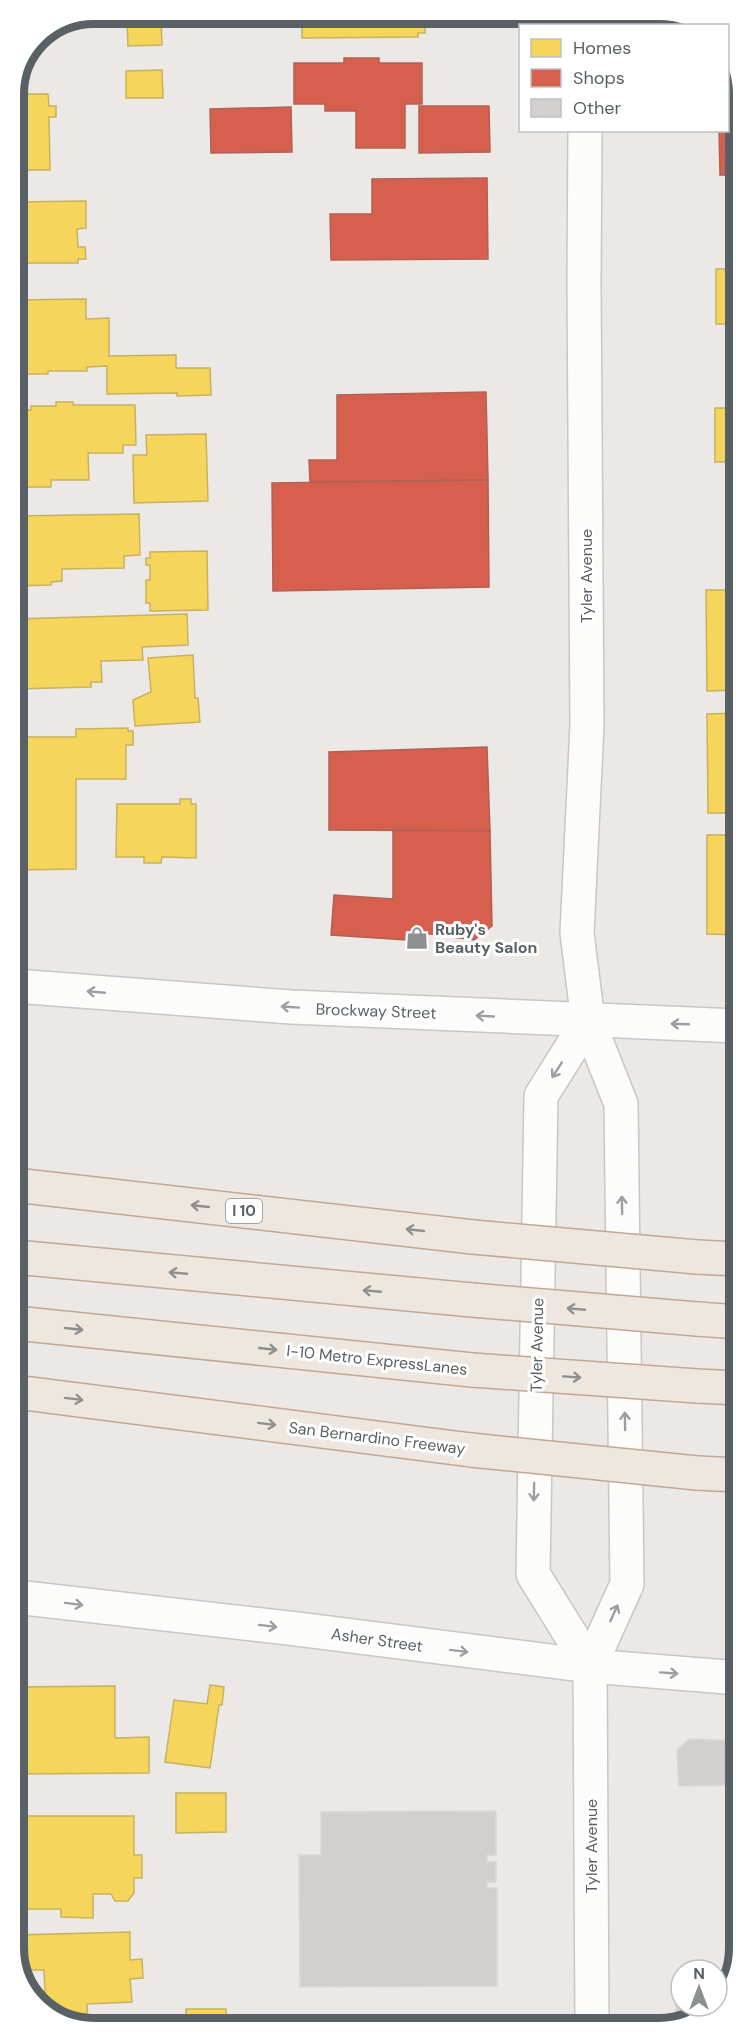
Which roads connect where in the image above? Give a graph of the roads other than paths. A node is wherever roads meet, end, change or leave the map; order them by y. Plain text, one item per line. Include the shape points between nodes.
1 (585, 132) edge
2 (24, 987) edge
3 (588, 1021) junction
4 (729, 1026) edge
5 (24, 1186) edge
6 (24, 1258) edge
7 (729, 1259) edge
8 (729, 1321) edge
9 (24, 1324) edge
10 (729, 1388) edge
11 (24, 1393) edge
12 (729, 1475) edge
13 (24, 1598) edge
14 (590, 1666) junction
15 (729, 1677) edge
16 (592, 2018) edge

1 - 3 street, Tyler Avenue via 587,725 577,933
3 -> 2 street, Brockway Street via 291,1007
4 -> 3 street, Brockway Street
14 -> 3 street, Tyler Avenue via 627,1584 621,1104
3 -> 14 street, Tyler Avenue via 541,1096 533,1574
7 -> 5 highway, I 10, bridge via 473,1237
8 -> 6 highway, bridge
9 -> 10 highway, I-10 Metro ExpressLanes, bridge via 472,1370
11 -> 12 highway, San Bernardino Freeway, bridge via 471,1450
13 -> 14 street, Asher Street
14 -> 15 street, Asher Street
14 - 16 street, Tyler Avenue

